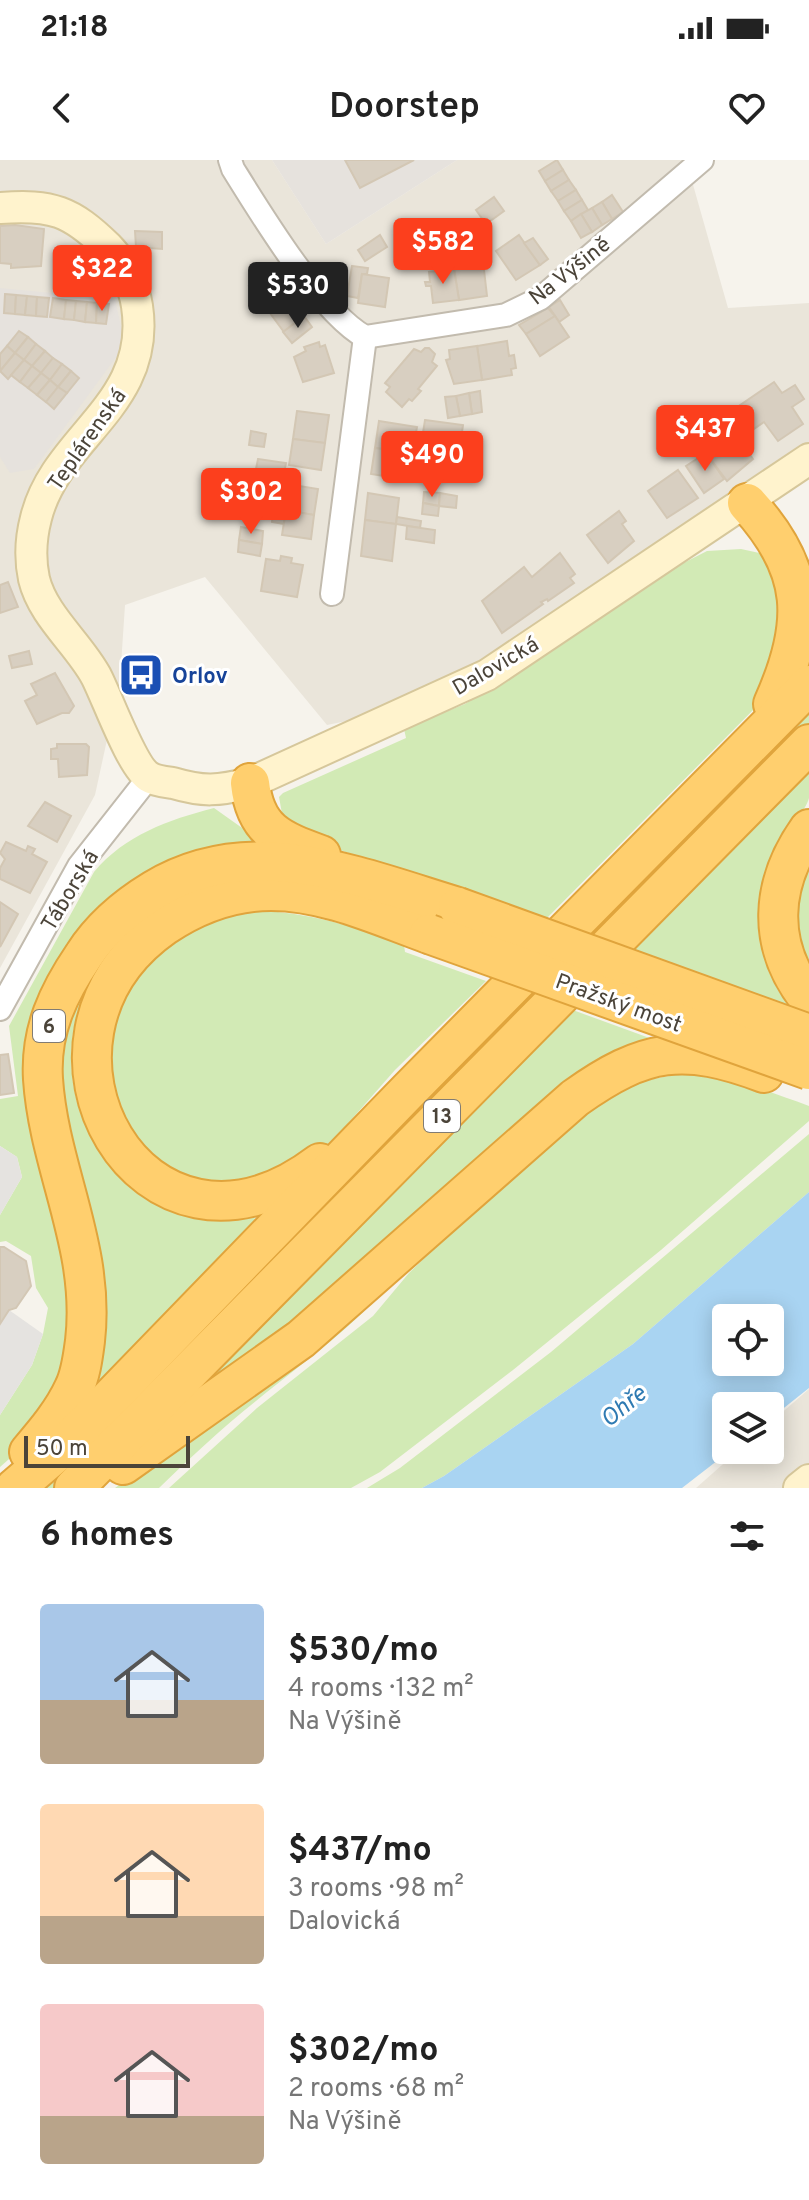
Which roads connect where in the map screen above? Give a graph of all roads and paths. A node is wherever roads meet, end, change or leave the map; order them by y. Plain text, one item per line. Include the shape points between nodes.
1 (230, 160) edge
2 (702, 160) edge
3 (0, 208) edge
4 (365, 337) junction
5 (809, 459) edge
6 (758, 514) junction
7 (809, 545) edge
8 (332, 594) dead end
9 (809, 685) edge
10 (809, 744) edge
11 (730, 765) junction
12 (149, 777) junction
13 (250, 783) junction
14 (809, 829) edge
15 (458, 907) junction
16 (809, 999) edge
17 (2, 1002) edge
18 (809, 1034) edge
19 (809, 1070) edge
20 (809, 1087) edge
21 (409, 1090) junction
22 (809, 1480) edge
23 (0, 1488) edge
24 (15, 1488) edge
25 (74, 1488) edge
26 (91, 1488) edge
27 (799, 1488) edge

1 - 4 street via 272,232 347,327
2 - 4 street, Na Výšině via 541,298 506,315
3 - 12 street, Teplárenská via 64,212 114,252 135,295 138,350 129,378 41,504 32,559 43,600 94,672
4 - 8 street
5 - 6 street, Dalovická
6 - 7 highway
6 - 11 highway via 800,575 809,607 806,639 799,666
6 - 13 street, Dalovická via 487,675
9 - 11 highway, 13
10 - 25 highway, 13
11 - 21 highway, 13
12 - 13 street, Dalovická via 197,791
12 - 17 street, Táborská via 79,866
13 - 15 highway via 261,823 279,837
14 - 16 highway via 787,866 777,924 781,952
15 - 18 highway, Pražský most / 6, bridge
15 - 23 highway, 6 via 330,868 261,859 173,878 125,908 93,941 60,990 47,1033 43,1076 48,1124 87,1280 83,1356 76,1385 61,1411
19 - 21 highway, Pražský most, bridge via 343,903 272,891 226,896 187,911 144,938 113,971 93,1007 84,1045 86,1083 110,1145 136,1172 164,1190 202,1200 236,1200 292,1183
20 - 26 highway via 723,1058 684,1054 644,1059 607,1076 575,1098 301,1339
21 - 24 highway, 13 via 65,1445
22 - 27 street

